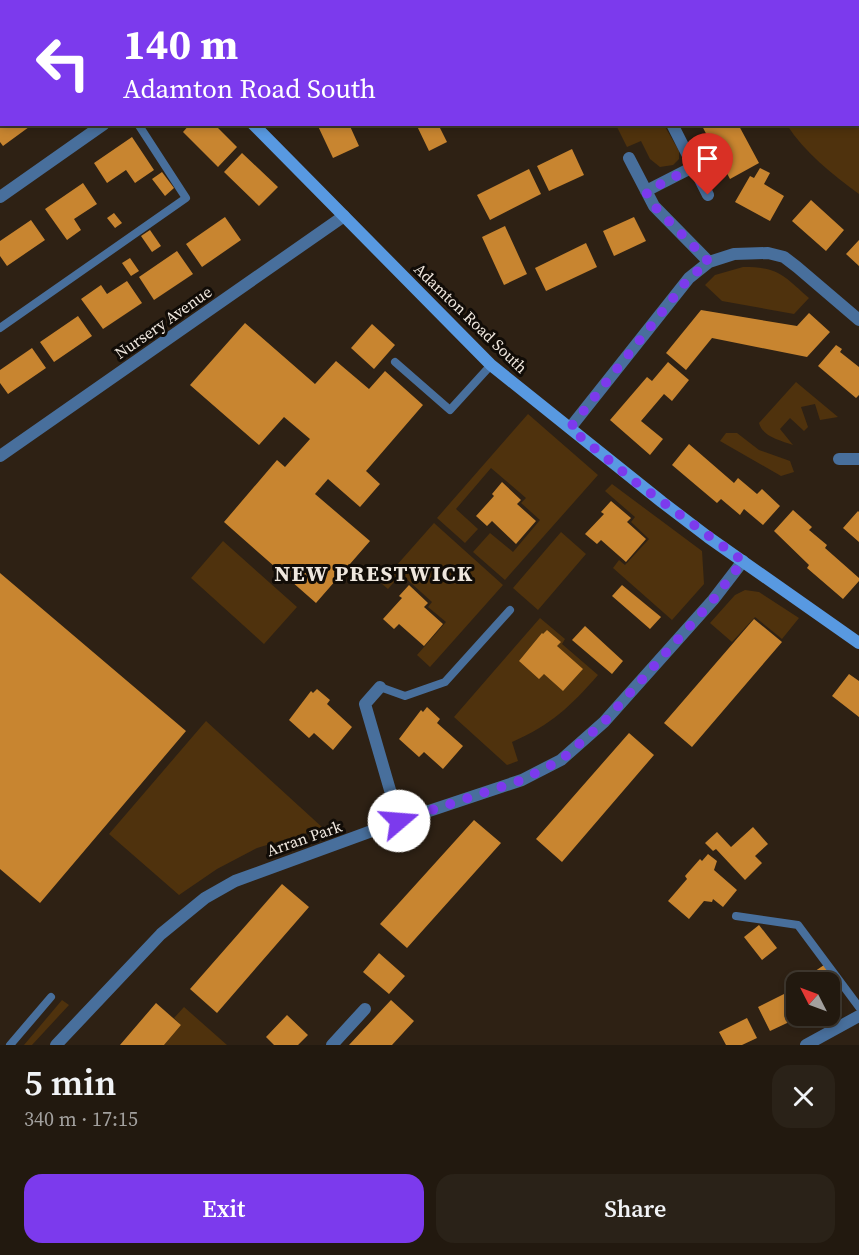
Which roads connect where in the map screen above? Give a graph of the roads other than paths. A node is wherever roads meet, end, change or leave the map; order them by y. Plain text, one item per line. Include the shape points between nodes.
1 (101, 126) edge
2 (139, 126) edge
3 (254, 126) edge
4 (673, 126) edge
5 (629, 158) dead end
6 (693, 167) junction
7 (646, 192) junction
8 (708, 195) dead end
9 (0, 197) edge
10 (344, 216) junction
11 (709, 262) junction
12 (859, 320) edge
13 (0, 328) edge
14 (395, 362) dead end
15 (491, 365) junction
16 (570, 428) junction
17 (0, 456) edge
18 (839, 459) dead end
19 (859, 459) edge
20 (743, 561) junction
21 (510, 610) dead end
22 (859, 643) edge
23 (380, 687) joint
24 (399, 821) junction
25 (736, 916) dead end
26 (51, 997) dead end
27 (859, 1007) edge
28 (365, 1009) dead end
29 (859, 1016) edge
30 (10, 1045) edge
31 (56, 1045) edge
32 (332, 1045) edge
33 (806, 1045) edge

1 - 9 street
2 - 13 lane via 186,198
3 - 10 street, Adamton Road South
4 - 6 street
5 - 7 street
6 - 7 street
6 - 8 street
7 - 11 street via 654,206
10 - 15 street, Adamton Road South
10 - 17 street, Nursery Avenue
11 - 12 street via 751,252 784,257
11 - 16 street via 689,278
14 - 15 lane via 450,410
15 - 16 street, Adamton Road South
16 - 20 street, Adamton Road South
18 - 19 street
20 - 22 street, Adamton Road South
20 - 24 street, Arran Park via 604,722 561,760 522,780
21 - 23 lane via 445,682 405,696
23 - 24 street via 366,704
24 - 31 street, Arran Park via 245,877 205,898 160,934
25 - 27 lane via 798,925
26 - 30 lane
28 - 32 street
29 - 33 street

